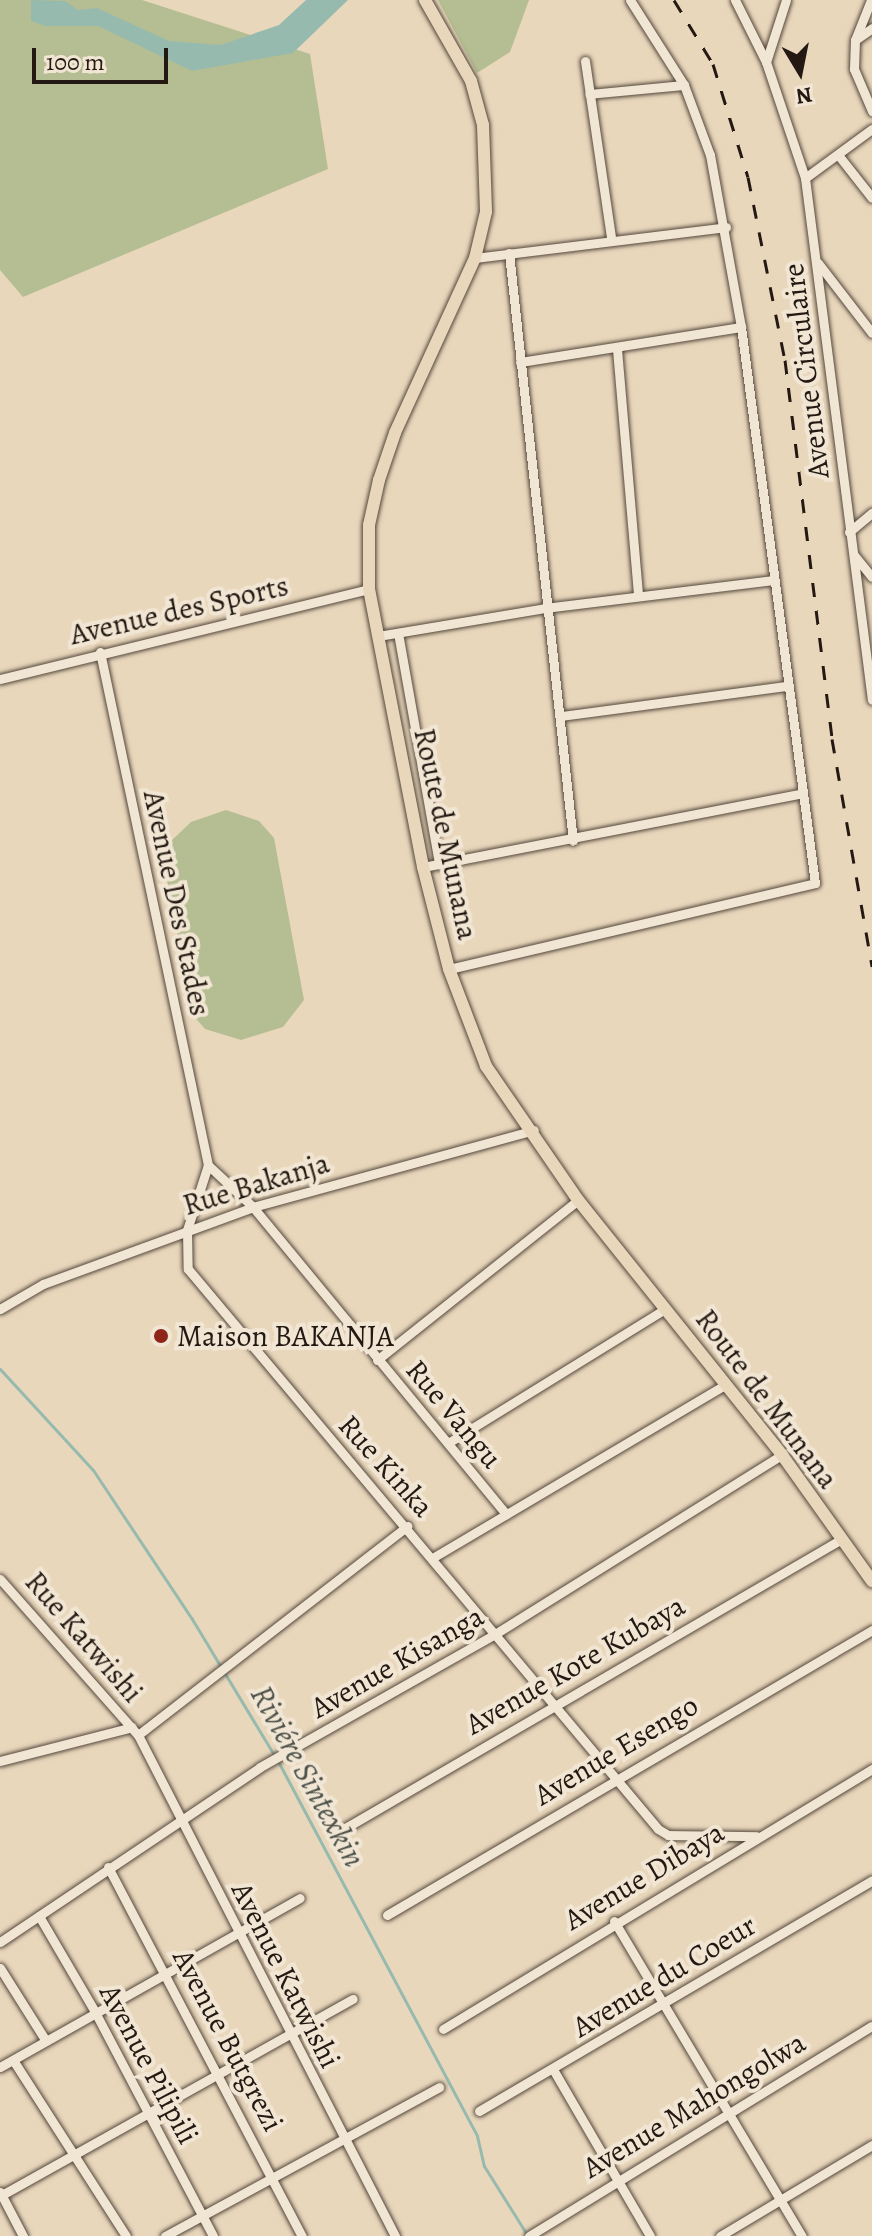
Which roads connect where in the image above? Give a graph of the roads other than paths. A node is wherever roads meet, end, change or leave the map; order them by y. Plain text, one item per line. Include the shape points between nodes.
1 (425, 0) edge
2 (630, 0) edge
3 (735, 0) edge
4 (786, 0) edge
5 (871, 0) edge
6 (872, 28) edge
7 (855, 40) junction
8 (585, 61) dead end
9 (766, 62) junction
10 (684, 85) junction
11 (589, 94) junction
12 (872, 111) edge
13 (872, 129) edge
14 (839, 156) junction
15 (805, 178) junction
16 (872, 198) edge
17 (726, 227) junction
18 (611, 238) junction
19 (509, 253) junction
20 (475, 258) junction
21 (817, 261) junction
22 (741, 327) junction
23 (872, 333) edge
24 (617, 349) junction
25 (520, 362) junction
26 (872, 513) edge
27 (849, 532) junction
28 (853, 553) junction
29 (872, 577) edge
30 (773, 580) junction
31 (369, 589) junction
32 (638, 595) junction
33 (545, 608) junction
34 (398, 633) junction
35 (378, 636) junction
36 (100, 652) junction
37 (0, 679) edge
38 (787, 686) junction
39 (872, 700) edge
40 (561, 716) junction
41 (802, 793) junction
42 (573, 841) junction
43 (439, 864) junction
44 (423, 867) junction
45 (449, 969) junction
46 (534, 1130) junction
47 (208, 1165) junction
48 (578, 1200) junction
49 (253, 1207) junction
50 (187, 1230) junction
51 (0, 1309) edge
52 (665, 1309) junction
53 (377, 1360) junction
54 (725, 1385) junction
55 (448, 1443) junction
56 (782, 1455) junction
57 (506, 1514) junction
58 (407, 1526) junction
59 (840, 1540) junction
60 (434, 1557) junction
61 (0, 1579) edge
62 (872, 1581) edge
63 (872, 1630) edge
64 (495, 1634) junction
65 (553, 1705) junction
66 (135, 1731) junction
67 (0, 1761) edge
68 (872, 1769) edge
69 (617, 1778) junction
70 (179, 1819) junction
71 (335, 1834) dead end
72 (756, 1836) junction
73 (108, 1867) junction
74 (872, 1880) edge
75 (300, 1898) dead end
76 (387, 1915) dead end
77 (39, 1916) junction
78 (614, 1921) junction
79 (237, 1933) junction
80 (0, 1942) edge
81 (0, 1968) edge
82 (166, 1974) junction
83 (353, 1999) dead end
84 (661, 2004) junction
85 (95, 2012) junction
86 (872, 2026) edge
87 (443, 2029) dead end
88 (290, 2035) junction
89 (46, 2041) junction
90 (13, 2060) junction
91 (0, 2067) edge
92 (554, 2071) junction
93 (218, 2075) junction
94 (439, 2087) dead end
95 (479, 2111) dead end
96 (149, 2113) junction
97 (726, 2114) junction
98 (343, 2138) junction
99 (872, 2145) edge
100 (73, 2156) junction
101 (273, 2177) junction
102 (618, 2180) junction
103 (0, 2194) edge
104 (780, 2199) junction
105 (201, 2215) junction
106 (23, 2236) edge
107 (126, 2236) edge
108 (165, 2236) edge
109 (213, 2236) edge
110 (302, 2236) edge
111 (395, 2236) edge
112 (529, 2236) edge
113 (650, 2236) edge
114 (720, 2236) edge
115 (802, 2236) edge

1 - 20 main road, Route de Munana via 455,45 483,125 486,212
2 - 10 street
3 - 9 street, Avenue Circulaire
4 - 9 street
5 - 7 street
6 - 7 street
7 - 12 street via 854,69
8 - 11 street
9 - 15 street, Avenue Circulaire
10 - 11 street
10 - 17 street via 710,155
11 - 18 street
13 - 14 street
14 - 15 street
14 - 16 street
15 - 21 street, Avenue Circulaire
17 - 18 street
17 - 22 street
18 - 19 street
19 - 20 street
19 - 25 street
20 - 31 main road, Route de Munana via 379,480 369,525
21 - 23 street
21 - 27 street, Avenue Circulaire
22 - 24 street
22 - 30 street
24 - 25 street
24 - 32 street
25 - 33 street
26 - 27 street
27 - 28 street, Avenue Circulaire
28 - 29 street
28 - 39 street, Avenue Circulaire
30 - 32 street
30 - 38 street
31 - 35 main road, Route de Munana
31 - 36 street, Avenue des Sports
32 - 33 street
33 - 34 street
33 - 40 street
34 - 35 street
34 - 43 street
35 - 44 main road, Route de Munana
36 - 37 street, Avenue des Sports
36 - 47 street, Avenue Des Stades
38 - 40 street
38 - 41 street
40 - 42 street
41 - 42 street
41 - 45 street via 815,883 810,888
42 - 43 street
43 - 44 street
44 - 45 main road, Route de Munana
45 - 46 main road, Route de Munana via 486,1066
46 - 48 main road, Route de Munana
46 - 49 street, Rue Bakanja
47 - 49 street, Rue Vangu
47 - 50 street, Rue Kinka
48 - 52 main road, Route de Munana
48 - 53 street
49 - 50 street, Rue Bakanja
49 - 53 street, Rue Vangu
50 - 51 street, Rue Bakanja via 43,1284
50 - 58 street, Rue Kinka via 193,1277
52 - 54 main road, Route de Munana
52 - 55 street
53 - 55 street, Rue Vangu
54 - 56 main road, Route de Munana
54 - 57 street
55 - 57 street, Rue Vangu
56 - 59 main road, Route de Munana
56 - 64 street, Avenue Kisanga
57 - 60 street
58 - 60 street, Rue Kinka
58 - 66 street
59 - 62 main road, Route de Munana
59 - 65 street, Avenue Kote Kubaya
60 - 64 street, Rue Kinka
61 - 66 street, Rue Katwishi
63 - 69 street, Avenue Esengo
64 - 65 street, Rue Kinka
64 - 70 street, Avenue Kisanga
65 - 69 street, Rue Kinka
65 - 71 street, Avenue Kote Kubaya
66 - 67 street
66 - 70 street, Avenue Katwishi
68 - 72 street, Avenue Dibaya
69 - 72 street, Rue Kinka via 668,1835
69 - 76 street, Avenue Esengo
70 - 73 street, Avenue Kisanga
70 - 79 street, Avenue Katwishi
72 - 78 street, Avenue Dibaya
73 - 77 street, Avenue Kisanga
73 - 82 street, Avenue Butgrezi
74 - 84 street, Avenue du Coeur
75 - 79 street
77 - 80 street, Avenue Kisanga
77 - 85 street, Avenue Pilipili
78 - 84 street
78 - 87 street, Avenue Dibaya
79 - 82 street
79 - 88 street, Avenue Katwishi
81 - 89 street
82 - 85 street
82 - 93 street, Avenue Butgrezi
83 - 88 street
84 - 92 street, Avenue du Coeur
84 - 97 street
85 - 89 street
85 - 96 street, Avenue Pilipili
86 - 97 street, Avenue Mahongolwa
88 - 93 street
88 - 98 street, Avenue Katwishi
89 - 90 street
90 - 91 street
90 - 100 street
92 - 95 street, Avenue du Coeur
92 - 102 street
93 - 96 street
93 - 101 street, Avenue Butgrezi
94 - 98 street
96 - 100 street
96 - 105 street, Avenue Pilipili
97 - 102 street, Avenue Mahongolwa
97 - 104 street
98 - 101 street
98 - 111 street, Avenue Katwishi
99 - 104 street
100 - 103 street
100 - 107 street
101 - 105 street
101 - 110 street, Avenue Butgrezi
102 - 112 street, Avenue Mahongolwa
102 - 113 street
103 - 106 street
104 - 114 street
104 - 115 street
105 - 108 street
105 - 109 street, Avenue Pilipili

